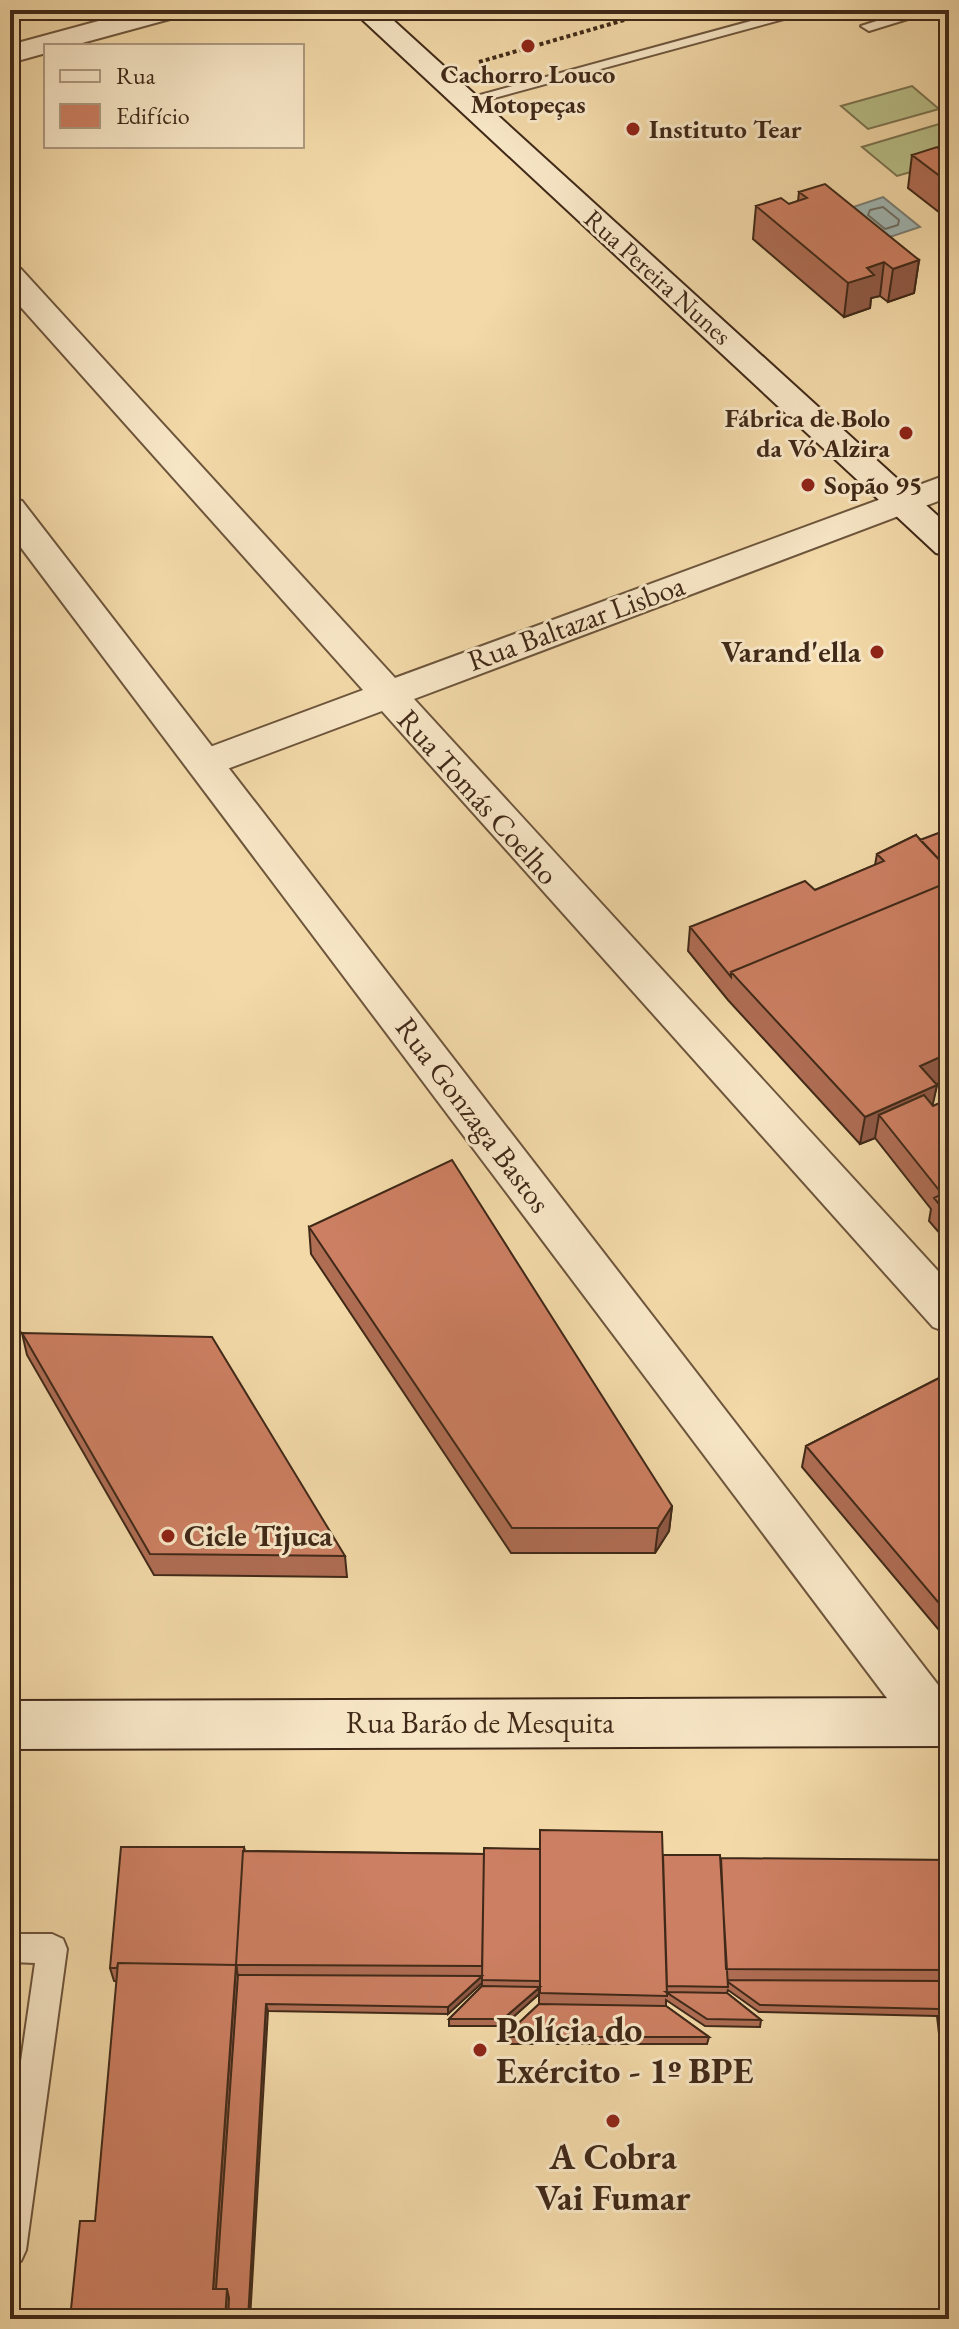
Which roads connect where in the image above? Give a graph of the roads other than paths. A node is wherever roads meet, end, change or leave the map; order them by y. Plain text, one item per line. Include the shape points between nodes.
1 (171, 10) edge
2 (366, 10) edge
3 (809, 10) edge
4 (929, 10) edge
5 (869, 26) dead end
6 (47, 44) edge
7 (44, 45) edge
8 (10, 54) edge
9 (466, 101) junction
10 (10, 276) edge
11 (949, 485) edge
12 (903, 502) junction
13 (10, 509) edge
14 (949, 545) edge
15 (385, 694) junction
16 (205, 763) junction
17 (949, 1314) edge
18 (942, 1722) edge
19 (10, 1725) edge
20 (10, 1948) edge
21 (10, 2250) edge

1 - 6 street
2 - 9 street, Rua Pereira Nunes
3 - 9 lane
4 - 5 lane
7 - 8 street
9 - 12 street, Rua Pereira Nunes
10 - 15 street, Rua Tomás Coelho
11 - 12 street, Rua Baltazar Lisboa
12 - 14 street, Rua Pereira Nunes
12 - 15 street, Rua Baltazar Lisboa
13 - 16 street, Rua Gonzaga Bastos
15 - 16 street, Rua Baltazar Lisboa
15 - 17 street, Rua Tomás Coelho
16 - 18 street, Rua Gonzaga Bastos
18 - 19 street, Rua Barão de Mesquita
20 - 21 lane via 52,1949

